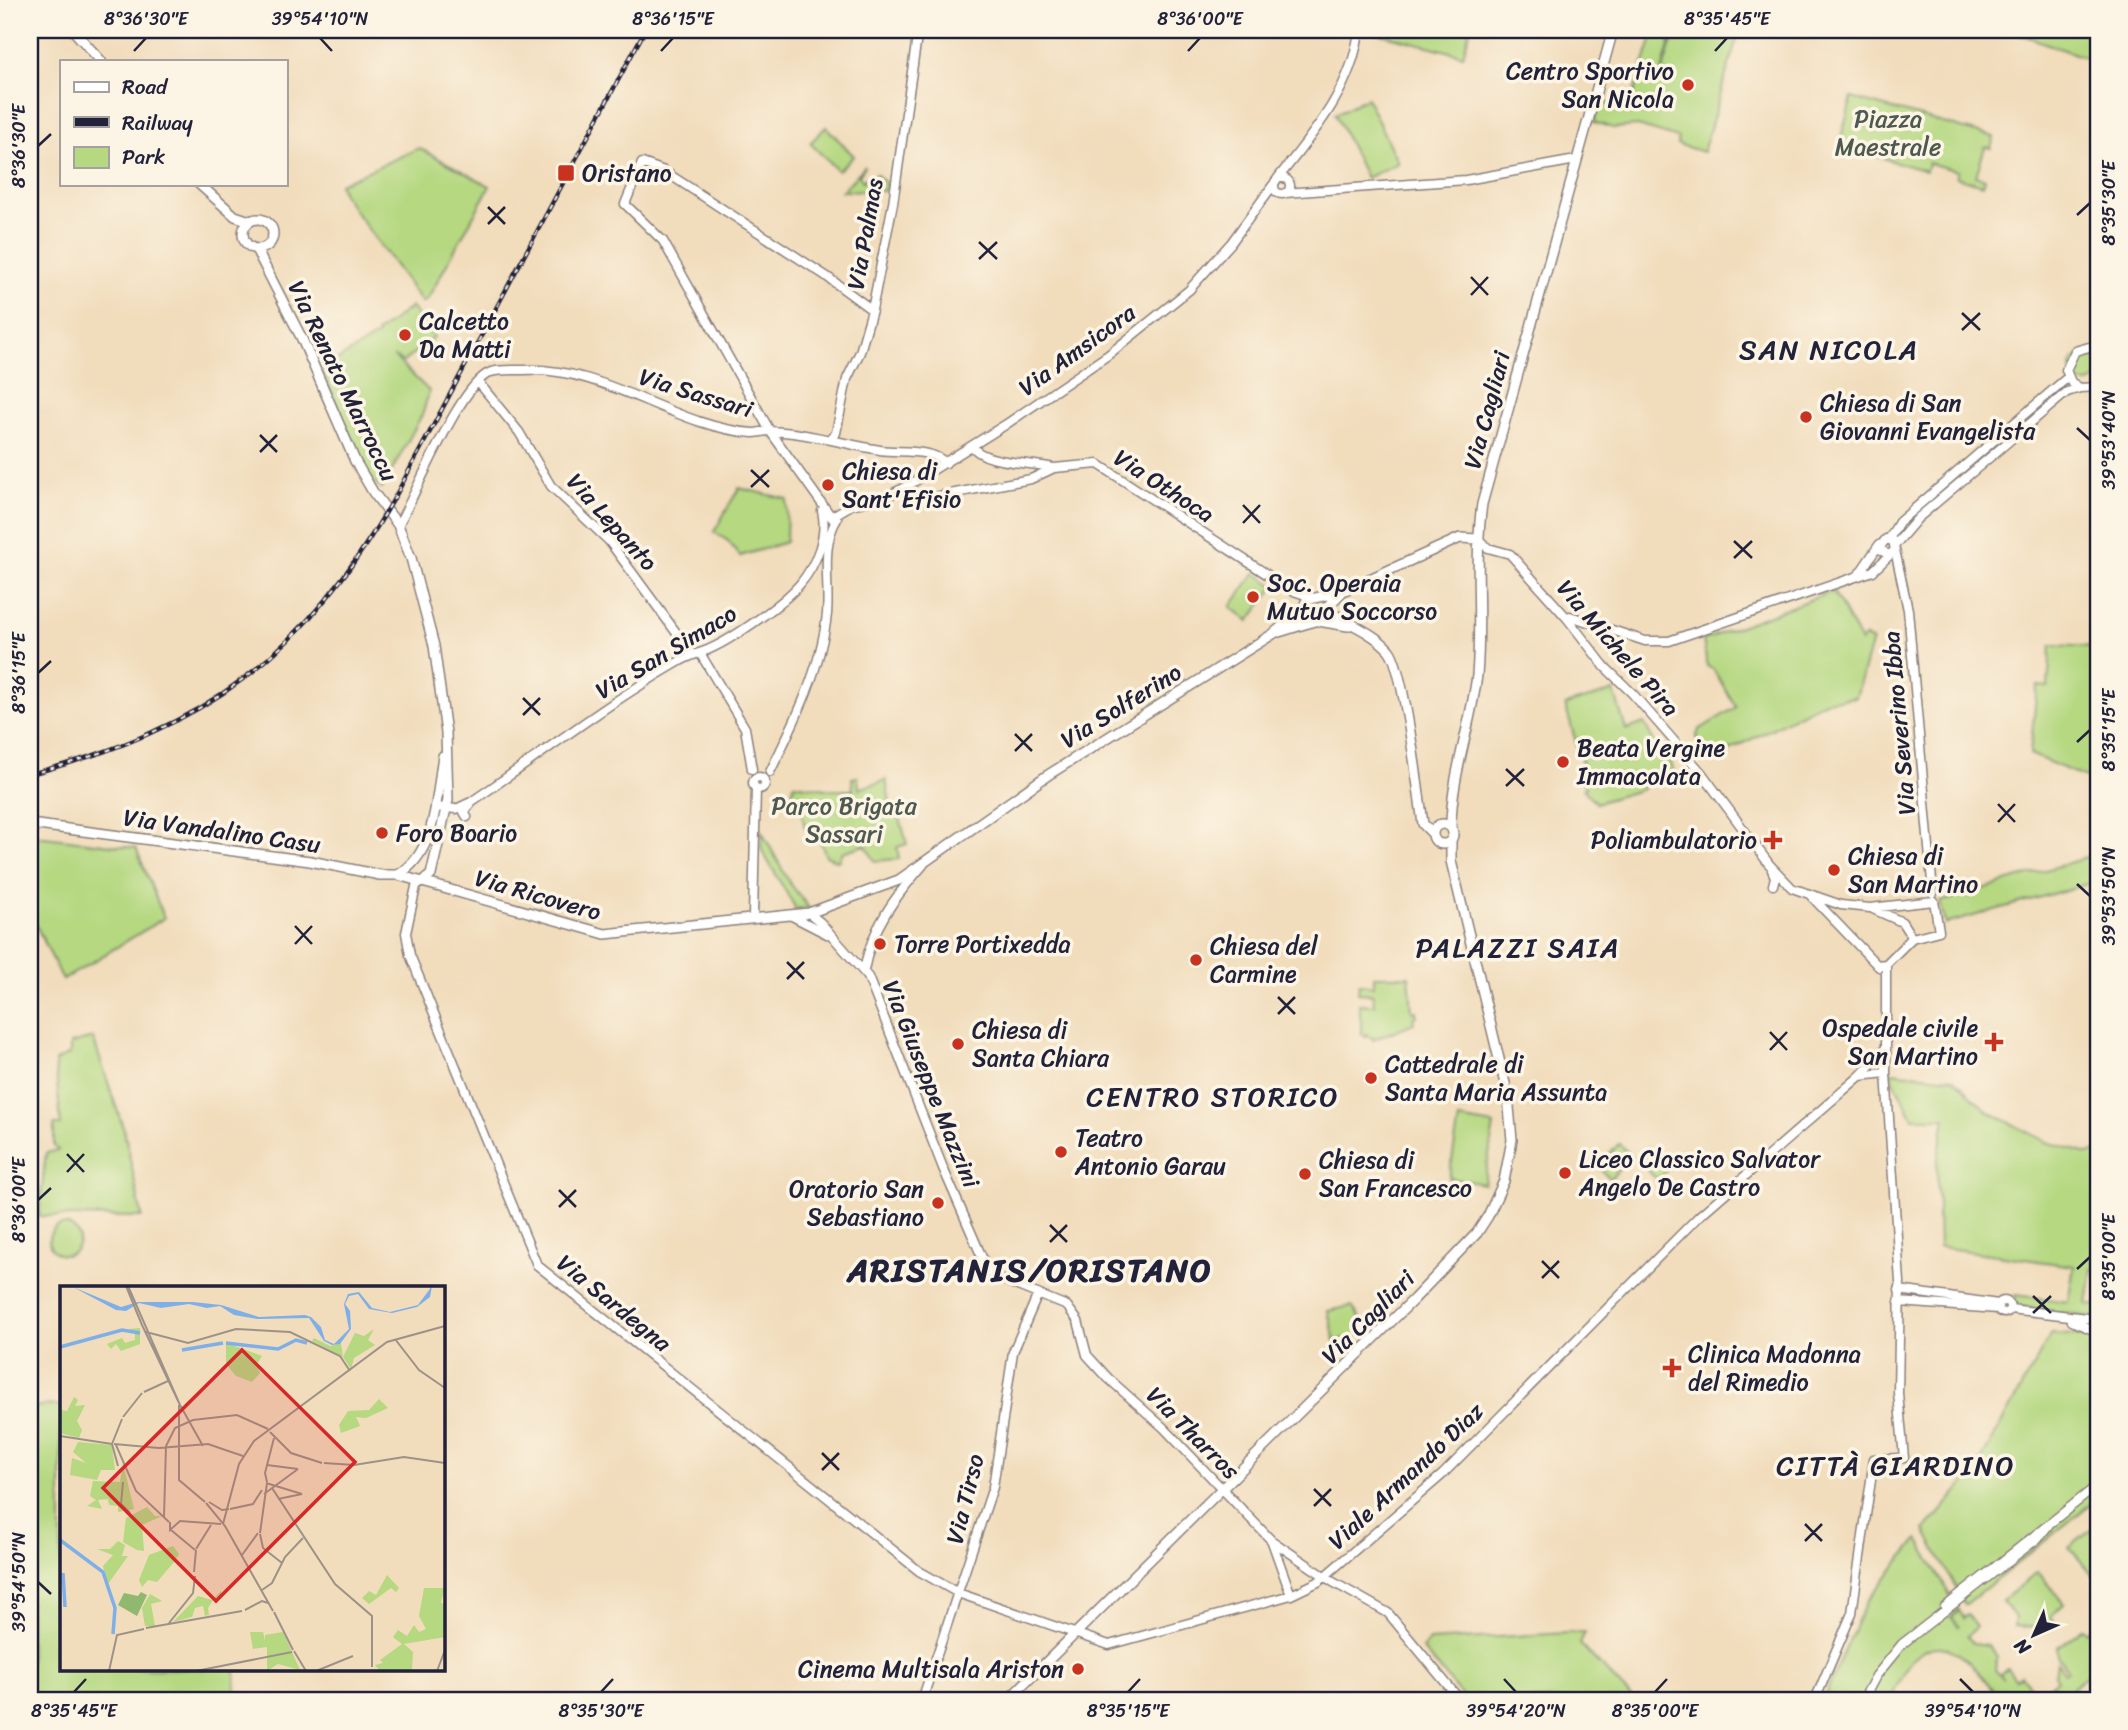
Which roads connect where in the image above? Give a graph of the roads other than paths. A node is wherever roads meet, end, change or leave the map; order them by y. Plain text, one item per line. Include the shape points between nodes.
1 (73, 30) edge
2 (918, 30) edge
3 (1359, 30) edge
4 (1613, 30) edge
5 (100, 60) edge
6 (1576, 160) junction
7 (202, 186) edge
8 (1282, 186) junction
9 (247, 225) junction
10 (261, 248) junction
11 (872, 310) junction
12 (2097, 349) edge
13 (2068, 377) junction
14 (479, 383) junction
15 (2098, 387) edge
16 (2080, 388) junction
17 (770, 431) junction
18 (830, 439) junction
19 (972, 446) junction
20 (946, 463) junction
21 (1054, 468) junction
22 (904, 488) junction
23 (830, 521) junction
24 (398, 525) junction
25 (1478, 539) junction
26 (825, 542) junction
27 (1879, 545) junction
28 (1892, 547) junction
29 (1858, 574) junction
30 (1292, 590) junction
31 (1343, 591) junction
32 (1316, 599) junction
33 (1303, 608) junction
34 (1326, 609) junction
35 (1567, 618) junction
36 (1314, 621) junction
37 (1356, 627) junction
38 (1273, 634) junction
39 (696, 654) junction
40 (446, 733) junction
41 (759, 784) junction
42 (471, 802) junction
43 (1451, 809) junction
44 (434, 812) junction
45 (446, 815) junction
46 (467, 817) dead end
47 (30, 827) edge
48 (1451, 827) junction
49 (1437, 828) junction
50 (1451, 840) junction
51 (1440, 843) junction
52 (417, 859) junction
53 (1451, 859) junction
54 (1769, 864) junction
55 (431, 869) junction
56 (417, 878) junction
57 (900, 885) junction
58 (1773, 885) dead end
59 (1933, 893) dead end
60 (1808, 894) junction
61 (1841, 905) junction
62 (1870, 908) junction
63 (809, 913) junction
64 (790, 915) junction
65 (753, 917) junction
66 (1834, 918) junction
67 (833, 938) junction
68 (1912, 938) junction
69 (1882, 964) junction
70 (864, 970) junction
71 (1886, 1048) junction
72 (1886, 1073) junction
73 (1860, 1076) junction
74 (1899, 1286) junction
75 (1038, 1294) junction
76 (1899, 1302) junction
77 (1998, 1307) junction
78 (2066, 1318) junction
79 (2097, 1318) edge
80 (2096, 1334) edge
81 (2098, 1485) edge
82 (1222, 1488) junction
83 (1271, 1540) junction
84 (1286, 1550) junction
85 (1277, 1558) junction
86 (1325, 1577) junction
87 (958, 1593) junction
88 (1291, 1595) junction
89 (1075, 1634) junction
90 (922, 1700) edge
91 (1008, 1700) edge
92 (1460, 1700) edge
93 (1815, 1700) edge
94 (1863, 1700) edge

1 - 5 main road
2 - 11 street, Via Palmas
3 - 8 street via 1345,83 1297,153
4 - 6 main road, Via Cagliari
6 - 8 street via 1466,180 1302,193
6 - 25 main road, Via Cagliari via 1501,430
7 - 9 main road
8 - 19 street, Via Amsicora via 1259,206 1189,290 1065,385
9 - 10 main road via 244,241
9 - 10 main road via 262,220 270,225 272,239
10 - 24 main road, Via Renato Marroccu via 355,461
11 - 17 street via 664,170 642,163 625,204 663,241
11 - 18 street, Via Palmas via 847,379 836,433
12 - 13 street via 2076,351 2067,363
13 - 16 street
13 - 28 street via 1899,522
14 - 17 street, Via Sassari via 490,373 560,372 723,426 753,433
14 - 24 street via 465,395
14 - 39 street, Via Lepanto via 519,432 551,486 610,541
15 - 16 street
16 - 28 street via 2067,392 1918,518
17 - 18 street, Via Sassari
17 - 23 street
18 - 20 street, Via Sassari via 877,450 930,454
19 - 20 street, Via Amsicora
19 - 21 street via 988,458
20 - 22 street, Via Amsicora
21 - 22 street, Via Othoca via 1031,479 912,501
21 - 30 street, Via Othoca via 1098,464
22 - 23 street, Via Amsicora via 845,508
23 - 26 street
24 - 40 main road, Via Renato Marroccu via 434,646
25 - 31 main road via 1460,538
25 - 35 street, Via Michele Pira via 1488,548 1510,554
25 - 43 main road, Via Cagliari via 1477,671
26 - 39 street, Via San Simaco via 790,594 750,624
26 - 41 street via 827,616 821,640 802,706 770,772
27 - 28 street
27 - 28 street via 1881,552
27 - 29 street
28 - 29 street via 1876,569
28 - 59 street, Via Severino Ibba via 1908,610
29 - 35 street via 1669,641 1645,641 1570,615
30 - 32 street, Via Othoca
30 - 33 street, Via Othoca
31 - 32 main road, Via Solferino
31 - 34 main road
32 - 33 main road, Via Solferino
32 - 34 main road
33 - 36 main road
33 - 38 main road, Via Solferino
34 - 36 main road
34 - 37 main road, Via Solferino
35 - 54 street, Via Michele Pira via 1701,772
36 - 37 main road, Via Solferino
36 - 38 main road, Via Solferino
37 - 49 main road, Via Solferino via 1391,653 1409,724 1422,815
38 - 57 main road, Via Solferino via 1048,775 954,840
39 - 41 street, Via Lepanto via 745,728
39 - 42 street, Via San Simaco
40 - 44 main road
40 - 45 main road
41 - 65 street
42 - 45 street, Via San Simaco
42 - 46 street via 464,812
43 - 48 main road, Via Cagliari
43 - 49 main road, Via Cagliari
44 - 45 street
44 - 52 main road
45 - 55 main road
47 - 56 main road, Via Vandalino Casu
48 - 49 main road
48 - 50 main road, Via Cagliari
49 - 51 main road, Via Cagliari
50 - 51 main road
50 - 53 main road, Via Cagliari
51 - 53 main road, Via Cagliari
52 - 55 main road via 426,861
52 - 56 main road
53 - 82 main road, Via Cagliari via 1508,1096 1512,1140 1504,1181 1477,1233
54 - 58 street, Via Michele Pira
54 - 60 street, Via Michele Pira via 1792,888
55 - 56 main road
56 - 65 main road, Via Ricovero via 605,934
56 - 87 street, Via Sardegna via 406,933 410,955 537,1265 919,1571
57 - 63 main road, Via Solferino
57 - 70 street via 870,943
60 - 61 street
60 - 66 street
61 - 62 street
61 - 66 street via 1832,909
62 - 68 street via 1902,922
62 - 68 street via 1934,901 1939,931
63 - 64 main road, Via Solferino
63 - 67 street, Via Giuseppe Mazzini
64 - 65 main road, Via Ricovero
64 - 67 street, Via Giuseppe Mazzini
66 - 69 street via 1855,945
67 - 70 street, Via Giuseppe Mazzini
68 - 69 street
69 - 71 street
70 - 75 street, Via Giuseppe Mazzini via 979,1253 993,1276
71 - 72 street
71 - 73 street, Viale Armando Diaz
72 - 73 street
72 - 74 street
73 - 86 street, Viale Armando Diaz via 1698,1217 1442,1475
74 - 76 street
74 - 77 street
75 - 82 street, Via Tharros via 1067,1306 1078,1321 1087,1355
75 - 87 street, Via Tirso via 1013,1352 993,1487
76 - 77 street
76 - 93 street via 1898,1393 1904,1458 1874,1459 1854,1602
77 - 78 street via 2006,1301 2010,1309
78 - 79 street
78 - 80 street
79 - 80 street
81 - 94 street via 1887,1661
82 - 83 street, Via Tharros
82 - 89 main road, Via Cagliari
83 - 84 street, Via Tharros
83 - 85 street, Via Tharros
84 - 85 street via 1279,1551
84 - 86 street, Via Tharros
85 - 88 street, Via Tharros
86 - 88 street, Viale Armando Diaz
86 - 92 street, Via Tharros via 1388,1613
87 - 89 street, Via Sardegna
87 - 90 street, Via Tirso
88 - 89 street, Viale Armando Diaz via 1118,1644
89 - 91 main road, Via Cagliari

